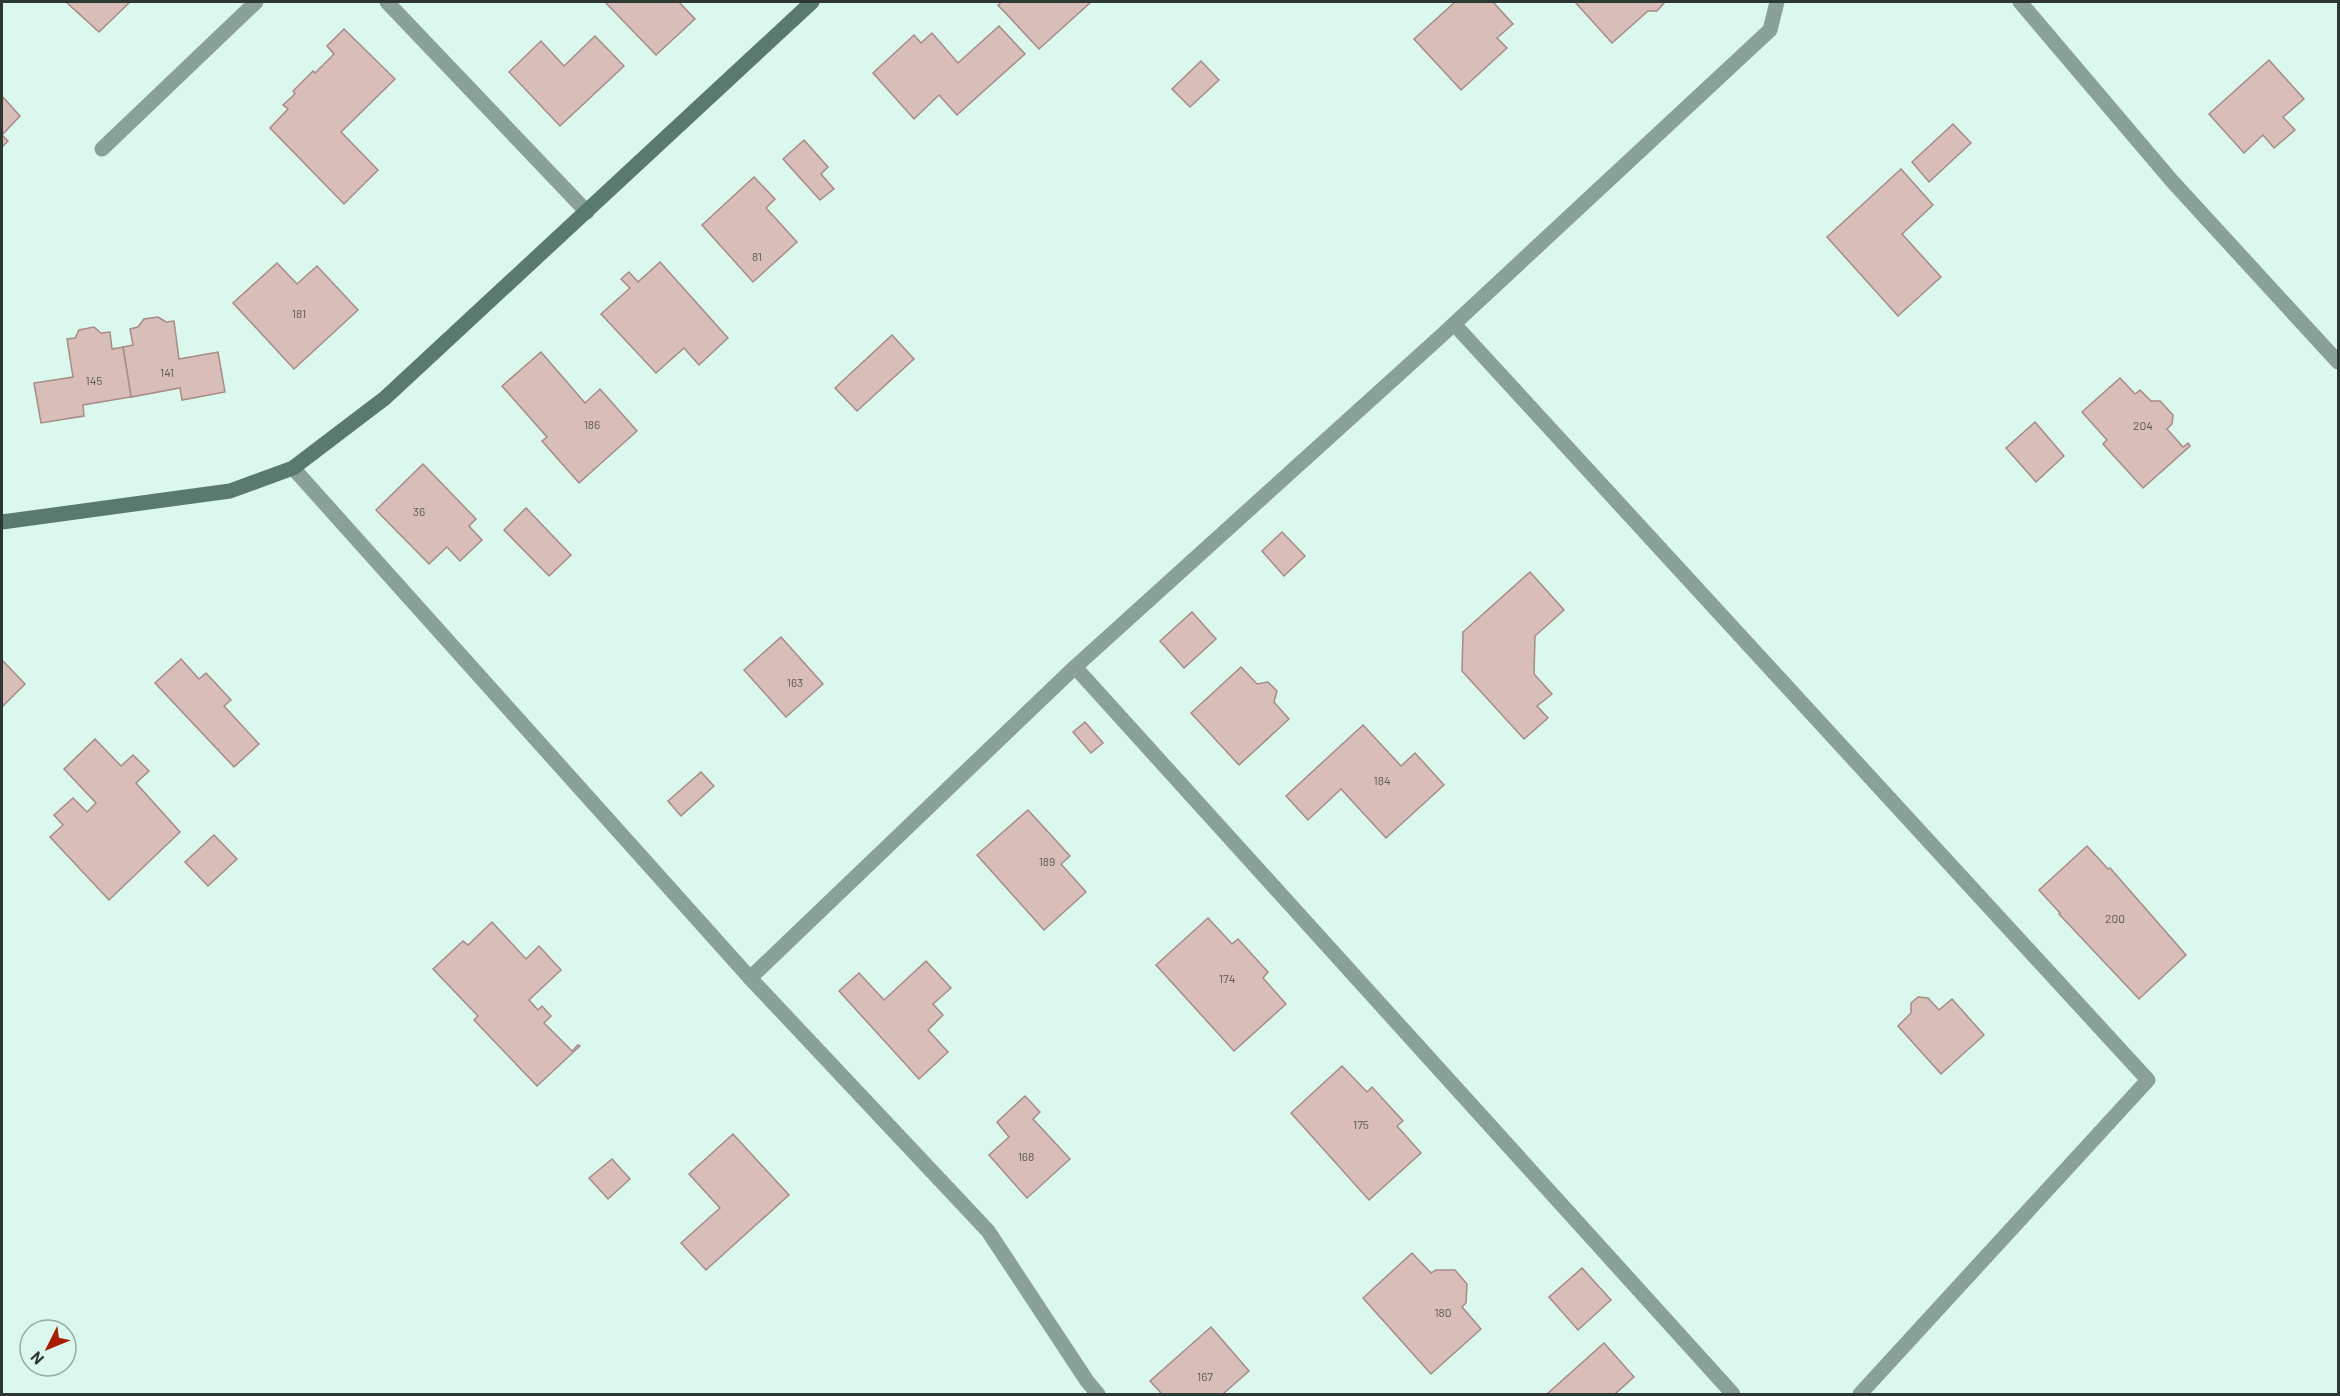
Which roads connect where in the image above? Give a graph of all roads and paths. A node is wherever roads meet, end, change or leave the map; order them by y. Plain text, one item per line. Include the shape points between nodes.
1 (256, 2) edge
2 (387, 2) edge
3 (812, 2) edge
4 (1778, 2) edge
5 (2020, 2) edge
6 (102, 149) dead end
7 (587, 212) junction
8 (1454, 324) junction
9 (2338, 362) edge
10 (293, 468) junction
11 (2, 522) edge
12 (1075, 667) junction
13 (750, 978) junction
14 (1098, 1395) edge
15 (1732, 1395) edge
16 (1860, 1395) edge

1 - 6 street
2 - 7 street
3 - 7 street
4 - 8 street via 1770,30
5 - 9 street via 2172,181
7 - 10 street via 385,398
8 - 12 street
8 - 16 street via 2148,1080
10 - 11 street via 230,491
10 - 13 street
12 - 13 street
12 - 15 street
13 - 14 street via 988,1231

